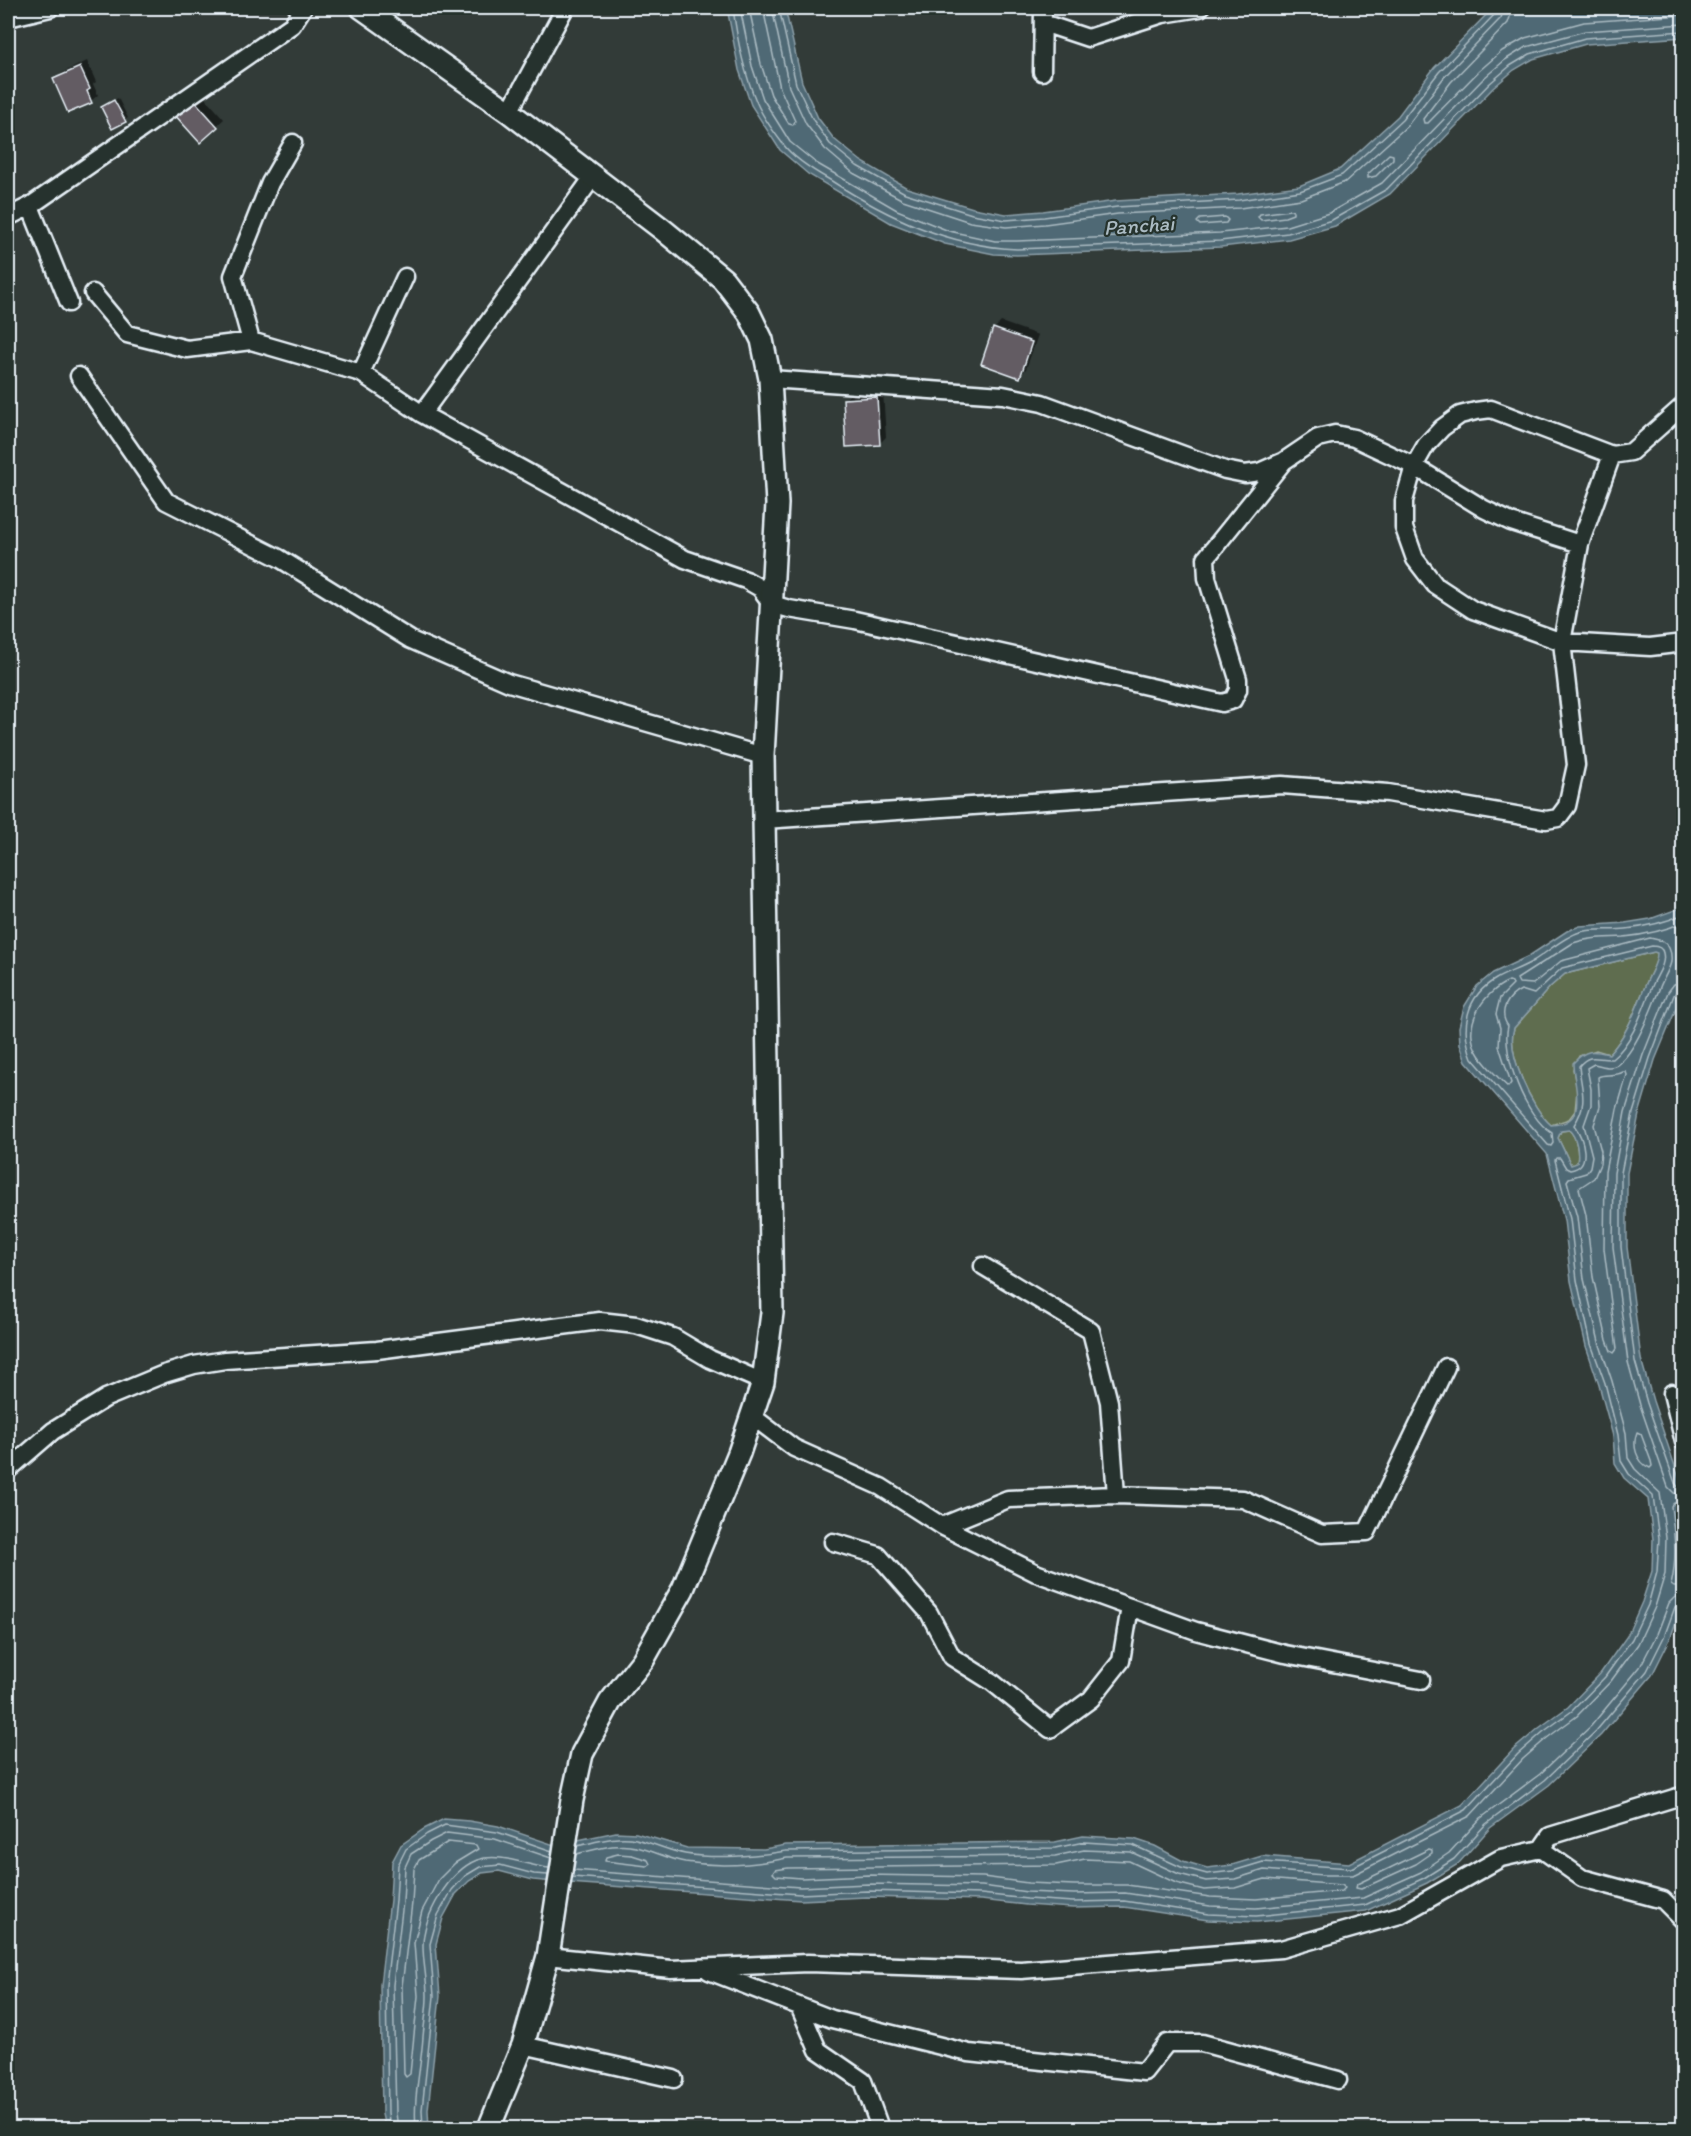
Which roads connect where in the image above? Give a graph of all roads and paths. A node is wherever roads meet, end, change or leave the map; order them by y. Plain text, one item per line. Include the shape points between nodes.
1 (50, 8) edge
2 (303, 8) edge
3 (362, 8) edge
4 (565, 8) edge
5 (1200, 8) edge
6 (1043, 15) edge
7 (8, 18) edge
8 (1042, 72) dead end
9 (509, 112) junction
10 (293, 143) dead end
11 (593, 177) junction
12 (30, 206) junction
13 (8, 217) edge
14 (405, 277) dead end
15 (93, 293) dead end
16 (69, 303) dead end
17 (251, 341) junction
18 (361, 373) junction
19 (79, 376) dead end
20 (770, 379) junction
21 (1683, 405) edge
22 (422, 414) junction
23 (1612, 455) junction
24 (1284, 461) junction
25 (1414, 466) junction
26 (1580, 544) junction
27 (772, 604) junction
28 (1562, 642) junction
29 (1683, 643) edge
30 (763, 756) junction
31 (764, 820) junction
32 (982, 1266) dead end
33 (1446, 1367) dead end
34 (763, 1383) junction
35 (1672, 1394) dead end
36 (752, 1416) junction
37 (1683, 1442) edge
38 (8, 1470) edge
39 (1116, 1495) junction
40 (942, 1526) junction
41 (833, 1542) dead end
42 (1130, 1607) junction
43 (1421, 1680) dead end
44 (1683, 1795) edge
45 (1541, 1850) junction
46 (1683, 1921) edge
47 (548, 1956) junction
48 (701, 1968) junction
49 (799, 2006) junction
50 (523, 2045) junction
51 (674, 2079) dead end
52 (1338, 2080) dead end
53 (489, 2128) edge
54 (880, 2128) edge

1 - 7 street
2 - 12 street via 292,26
3 - 9 street
4 - 9 street
5 - 6 street via 1163,14 1088,38
6 - 8 street
9 - 11 street
10 - 17 street via 270,183 233,276
11 - 20 street via 723,279 749,313 762,340
11 - 22 street
12 - 13 street
12 - 16 street
14 - 18 street
15 - 17 street via 127,334 187,349
17 - 18 street
18 - 22 street
19 - 30 street via 166,501 279,558 411,640 509,683
20 - 24 street via 1003,395 1042,403 1225,471 1259,472
20 - 27 street via 777,504
21 - 23 street via 1631,452
22 - 27 street via 685,559 746,580 760,588
23 - 25 street via 1491,409 1460,415 1442,428
23 - 26 street
24 - 25 street via 1318,438 1335,434 1354,438
24 - 27 street via 1206,558 1207,578 1238,679 1233,700 1222,703
25 - 26 street via 1484,509
25 - 28 street via 1404,501 1404,528 1415,559 1436,585 1473,610
26 - 28 street
27 - 30 street
28 - 29 street via 1650,647
28 - 31 street via 1576,765 1567,806 1558,818 1546,820 1388,793 1282,785
30 - 31 street
31 - 34 street via 772,1313
32 - 39 street via 1091,1331 1109,1402
33 - 39 street via 1367,1532 1322,1534 1243,1499
34 - 36 street
34 - 38 street via 673,1337 636,1325 600,1321 376,1350 225,1360 164,1374 106,1398 53,1431
35 - 37 street
36 - 40 street via 794,1448 881,1487
36 - 47 street via 683,1589 643,1660 610,1702 582,1754
39 - 40 street via 1008,1498
40 - 42 street via 1036,1573
41 - 42 street via 878,1556 929,1613 952,1657 992,1682 1050,1729 1091,1699 1121,1661
42 - 43 street via 1196,1631 1285,1654
44 - 45 street via 1550,1836
45 - 46 street via 1582,1878 1663,1900
45 - 48 street via 1501,1858 1400,1915 1281,1949 1021,1970 808,1963
47 - 48 street via 671,1969
47 - 50 street
48 - 49 street
49 - 52 street via 832,2019 969,2053 1144,2072 1167,2043 1202,2043
49 - 54 street via 818,2050 863,2081
50 - 51 street
50 - 53 street

